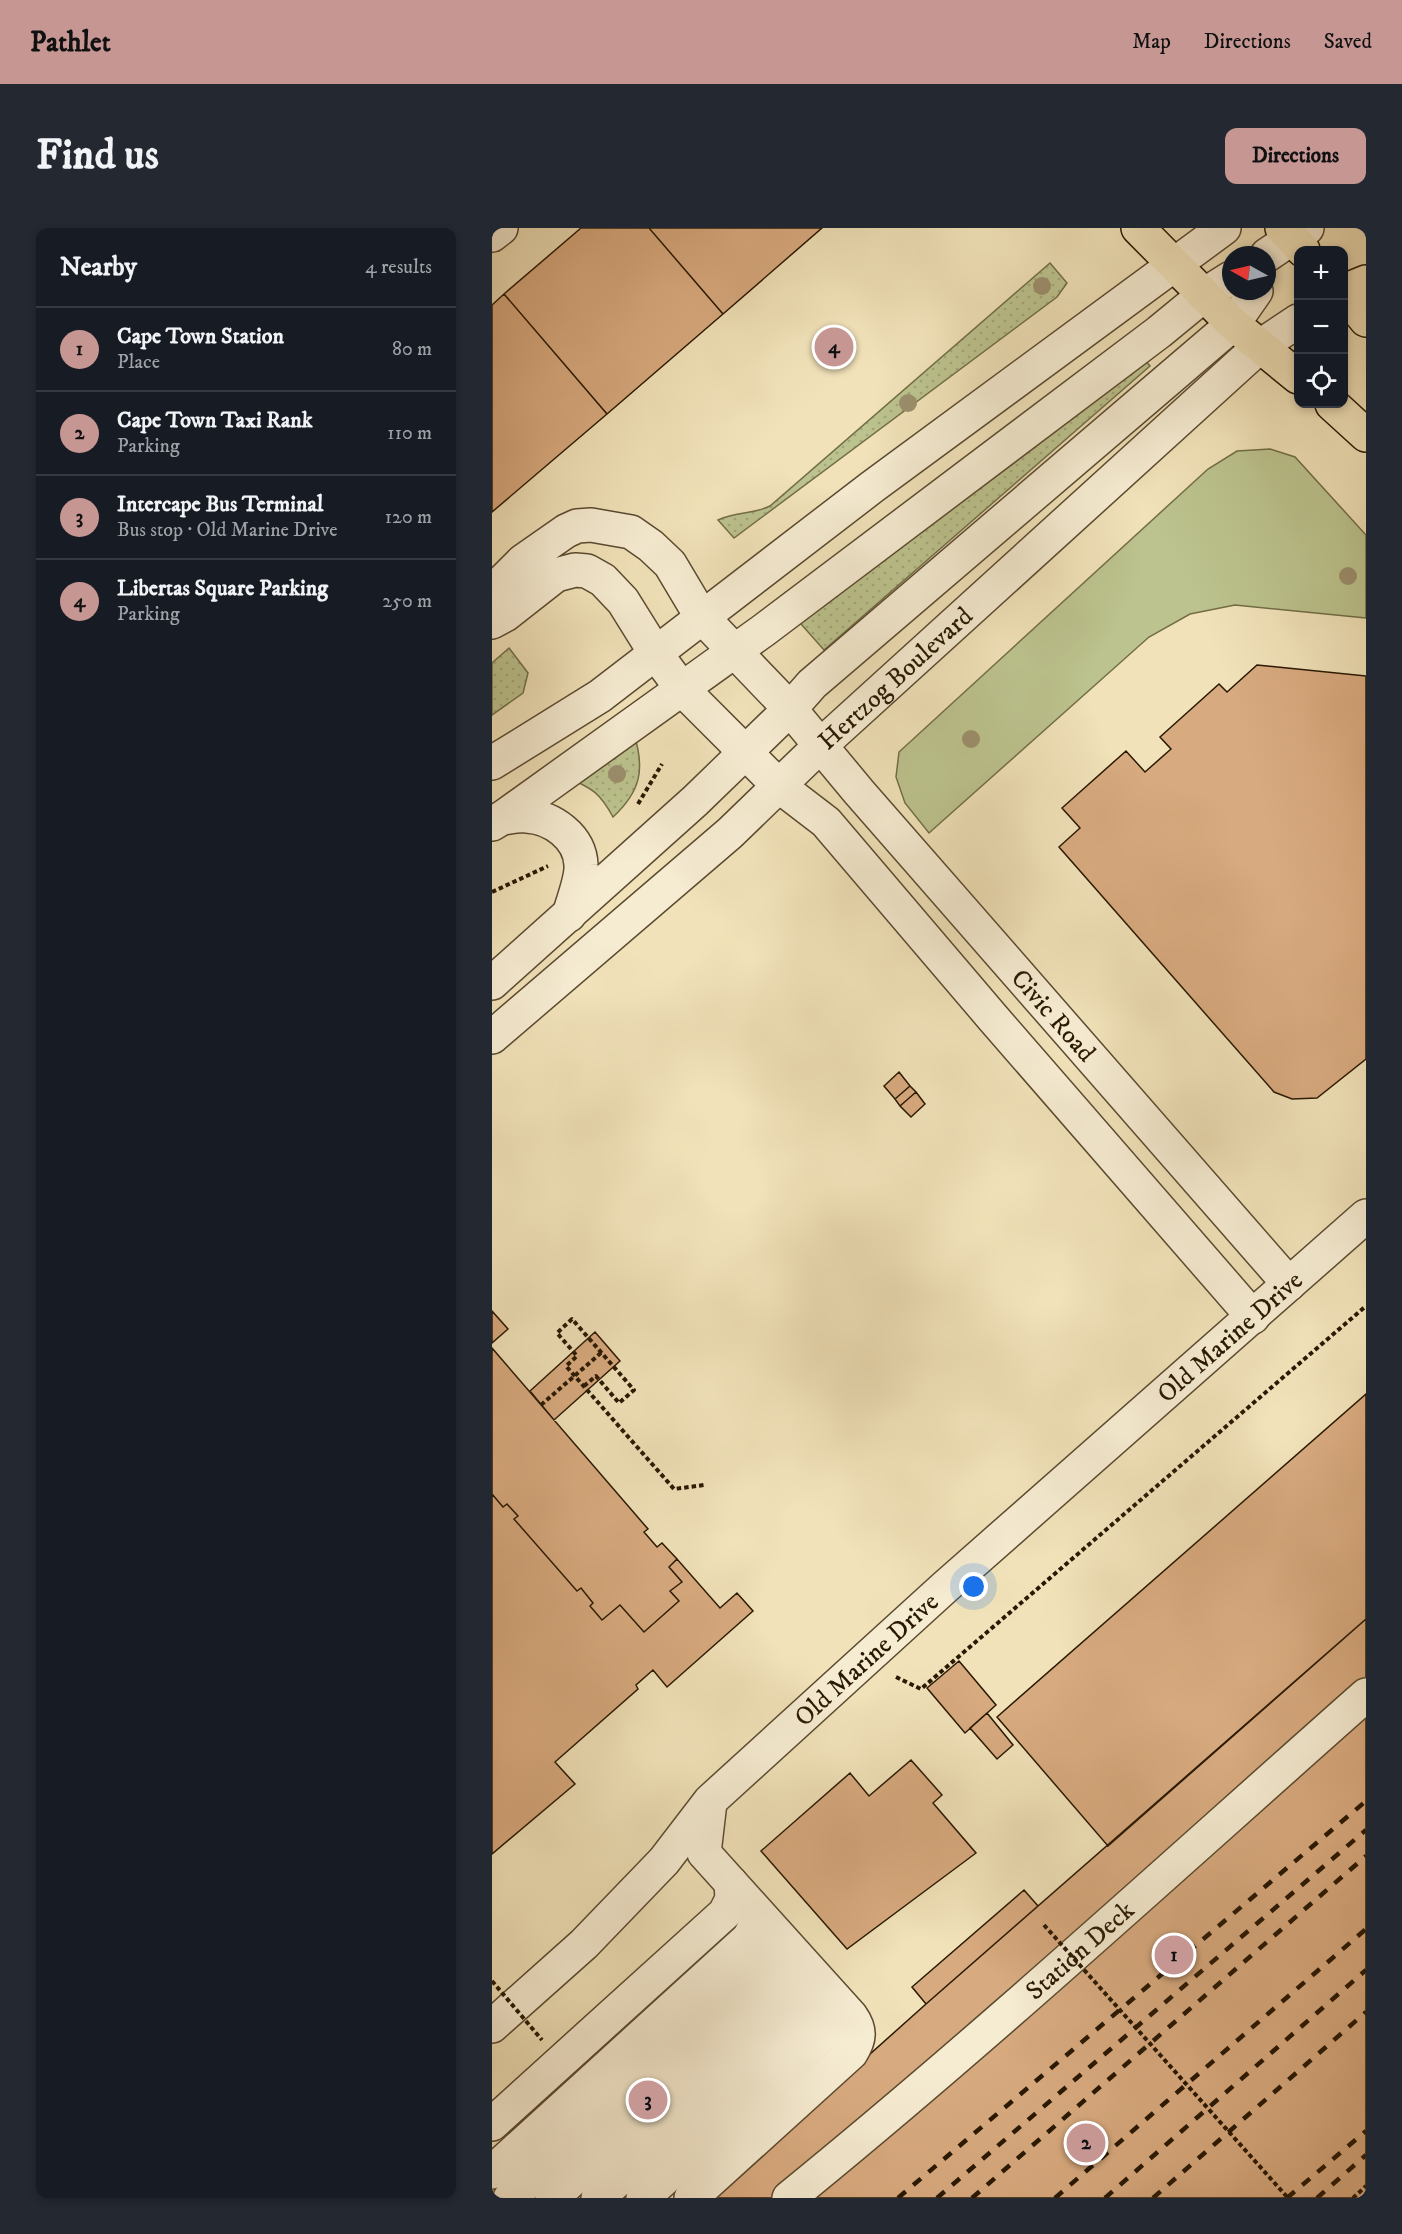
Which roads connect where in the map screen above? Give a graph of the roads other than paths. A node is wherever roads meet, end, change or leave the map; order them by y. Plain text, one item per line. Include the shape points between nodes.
1 (501, 228) edge
2 (1138, 228) edge
3 (1224, 228) edge
4 (1244, 228) edge
5 (492, 236) edge
6 (1290, 240) edge
7 (1276, 261) edge
8 (1174, 264) junction
9 (1366, 282) edge
10 (1218, 287) edge
11 (1348, 290) edge
12 (1348, 297) edge
13 (1250, 300) edge
14 (1294, 306) edge
15 (1366, 320) edge
16 (1233, 324) junction
17 (1294, 324) edge
18 (1259, 347) junction
19 (1294, 373) edge
20 (1336, 408) edge
21 (1366, 435) edge
22 (492, 592) edge
23 (701, 616) junction
24 (492, 622) edge
25 (733, 652) junction
26 (656, 654) junction
27 (682, 689) junction
28 (790, 710) junction
29 (821, 746) junction
30 (747, 752) junction
31 (492, 763) edge
32 (779, 786) junction
33 (497, 821) edge
34 (569, 915) junction
35 (492, 983) edge
36 (492, 1037) edge
37 (1366, 1216) edge
38 (1289, 1284) junction
39 (1253, 1317) junction
40 (1366, 1695) edge
41 (710, 1801) junction
42 (779, 1937) junction
43 (492, 2026) edge
44 (492, 2124) edge
45 (492, 2172) edge
46 (510, 2198) edge
47 (552, 2198) edge
48 (598, 2198) edge
49 (643, 2198) edge
50 (691, 2198) edge
51 (789, 2198) edge

1 - 5 street
2 - 8 main road
3 - 8 street
4 - 10 street
6 - 7 street
8 - 10 main road
8 - 23 street
9 - 11 main road
10 - 16 main road
10 - 25 street
12 - 15 main road
13 - 16 street
14 - 16 street
16 - 18 main road
16 - 28 street via 812,684
17 - 18 street, Hertzog Boulevard
18 - 19 main road
18 - 29 street, Hertzog Boulevard
20 - 21 main road
22 - 23 street, Civic Road via 523,561 566,531 577,526 608,527 630,532 670,564
23 - 25 street, Civic Road
23 - 26 street
24 - 26 street, Civic Road via 556,574 587,571 603,580 623,601
25 - 27 street
25 - 28 street, Civic Road
26 - 27 street, Civic Road
26 - 31 street via 600,696
27 - 30 street, Civic Road
27 - 33 street
28 - 29 street, Civic Road
28 - 30 street
29 - 32 street, Hertzog Boulevard
29 - 38 street, Civic Road
30 - 32 street, Civic Road
30 - 34 street
32 - 36 street, Hertzog Boulevard via 730,833
32 - 39 street, Civic Road via 826,822
33 - 34 street via 526,816 543,820 561,828 572,839 582,867
34 - 35 street
37 - 38 street, Old Marine Drive
38 - 39 street, Old Marine Drive
39 - 41 street, Old Marine Drive via 861,1662
40 - 51 street, Station Deck via 1072,1956
41 - 42 street via 704,1853
41 - 43 street, Old Marine Drive via 664,1861 584,1944
42 - 44 street via 732,1899 725,1913
42 - 45 street via 756,1918 748,1940
42 - 46 street via 769,1962
42 - 47 street via 794,1955 796,1970 788,1984
42 - 48 street via 816,1984 809,2006
42 - 49 street via 837,2008 835,2021
42 - 50 street via 856,2024 859,2039 851,2053

